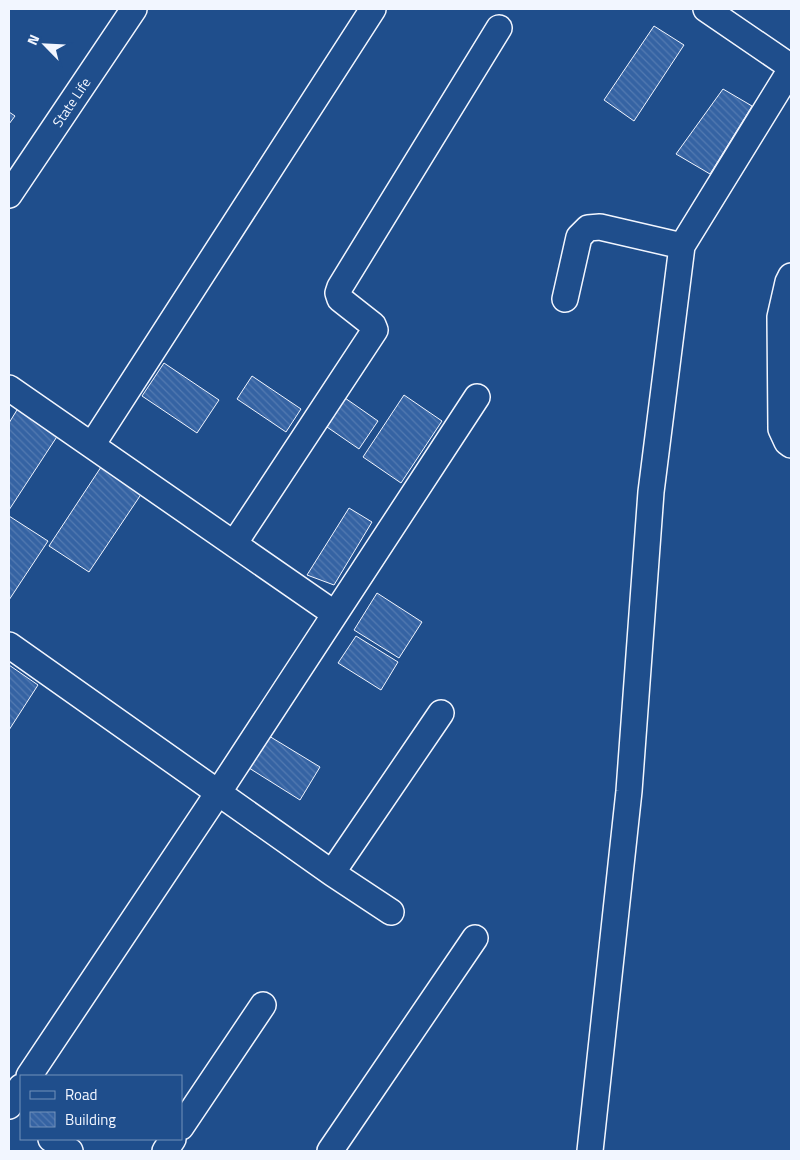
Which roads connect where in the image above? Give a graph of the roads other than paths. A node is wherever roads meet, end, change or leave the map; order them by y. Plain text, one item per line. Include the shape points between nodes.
1 (134, 9) edge
2 (373, 9) edge
3 (706, 9) edge
4 (499, 28) dead end
5 (791, 68) edge
6 (9, 195) edge
7 (682, 246) junction
8 (791, 276) edge
9 (565, 299) dead end
10 (9, 388) edge
11 (477, 397) dead end
12 (92, 445) junction
13 (791, 445) edge
14 (234, 544) junction
15 (335, 614) junction
16 (9, 645) edge
17 (441, 713) dead end
18 (218, 793) junction
19 (332, 873) junction
20 (391, 912) dead end
21 (475, 938) dead end
22 (263, 1006) dead end
23 (29, 1075) edge
24 (20, 1089) edge
25 (9, 1106) edge
26 (9, 1110) edge
27 (20, 1117) edge
28 (182, 1125) edge
29 (54, 1140) edge
30 (172, 1140) edge
31 (70, 1151) edge
32 (164, 1151) edge
33 (330, 1151) edge
34 (590, 1151) edge

1 - 6 street, State Life
2 - 12 street
3 - 5 street
4 - 14 street via 340,287 340,299 375,330
5 - 7 street
7 - 9 street via 600,227 588,228 579,237
7 - 34 street via 651,492 629,791
8 - 13 street via 780,326 781,429
10 - 12 street
11 - 15 street
12 - 14 street
14 - 15 street
15 - 18 street
16 - 18 street
17 - 19 street
18 - 19 street
18 - 23 street
19 - 20 street
21 - 33 street
22 - 28 street
24 - 25 street
26 - 27 street
29 - 31 street
30 - 32 street

